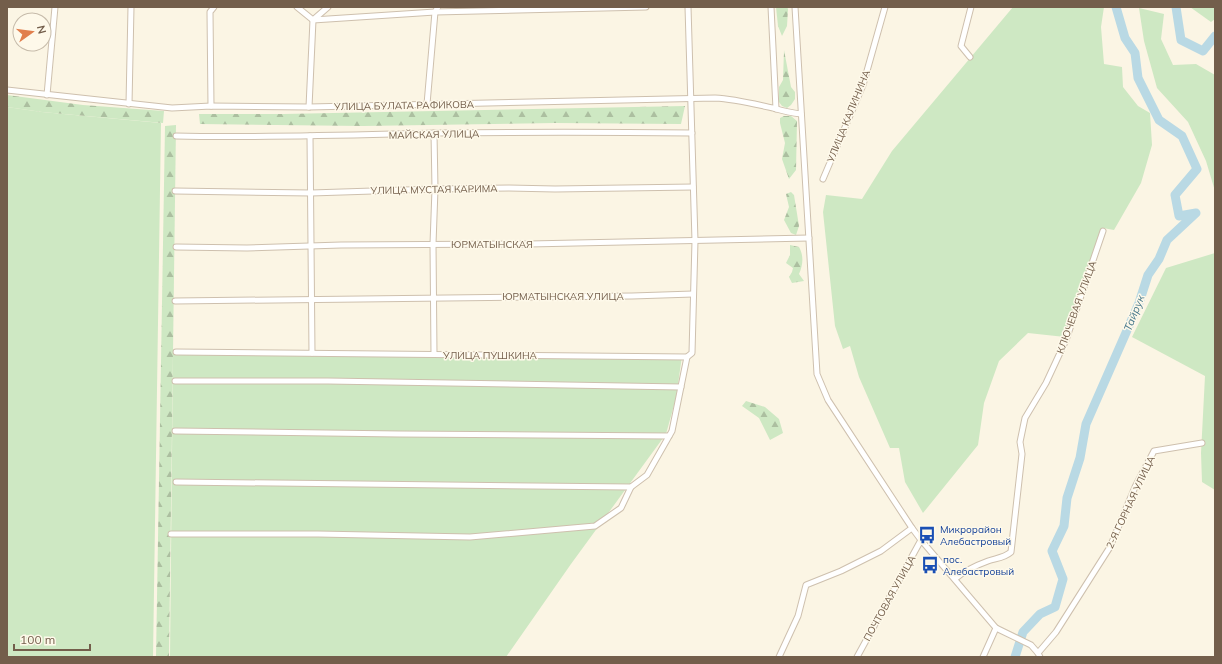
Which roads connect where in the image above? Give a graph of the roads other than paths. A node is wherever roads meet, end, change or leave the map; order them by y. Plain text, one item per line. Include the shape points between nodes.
1 (55, 7) edge
2 (131, 7) edge
3 (214, 7) edge
4 (297, 7) edge
5 (328, 7) edge
6 (646, 7) edge
7 (688, 7) edge
8 (771, 7) edge
9 (795, 7) edge
10 (885, 7) edge
11 (971, 7) edge
12 (437, 9) edge
13 (313, 20) junction
14 (970, 57) dead end
15 (7, 90) edge
16 (47, 95) junction
17 (691, 98) junction
18 (129, 104) junction
19 (427, 104) junction
20 (211, 106) junction
21 (309, 107) junction
22 (776, 109) junction
23 (801, 114) junction
24 (434, 133) junction
25 (692, 133) junction
26 (176, 136) dead end
27 (310, 136) junction
28 (823, 179) dead end
29 (693, 187) junction
30 (435, 189) junction
31 (175, 191) dead end
32 (311, 193) junction
33 (1103, 231) dead end
34 (809, 238) junction
35 (695, 241) junction
36 (433, 244) junction
37 (310, 245) junction
38 (176, 247) dead end
39 (693, 294) junction
40 (434, 297) junction
41 (310, 299) junction
42 (175, 301) dead end
43 (176, 352) dead end
44 (312, 353) junction
45 (434, 354) junction
46 (687, 357) junction
47 (176, 381) dead end
48 (681, 387) junction
49 (175, 431) dead end
50 (669, 436) junction
51 (1202, 443) dead end
52 (176, 482) dead end
53 (631, 487) junction
54 (912, 528) junction
55 (171, 534) dead end
56 (921, 540) junction
57 (955, 579) junction
58 (996, 628) junction
59 (1039, 655) edge
60 (778, 657) edge
61 (857, 657) edge
62 (983, 657) edge

1 - 16 street
2 - 18 street
3 - 20 street via 210,12
4 - 13 street
5 - 13 street
6 - 12 street
7 - 17 street
8 - 22 street
9 - 23 street
10 - 28 street, УЛИЦА КАЛИНИНА via 863,85
11 - 14 street via 961,46
12 - 13 street
12 - 19 street
13 - 21 street
15 - 16 street, УЛИЦА БУЛАТА РАФИКОВА
16 - 18 street, УЛИЦА БУЛАТА РАФИКОВА
17 - 19 street, УЛИЦА БУЛАТА РАФИКОВА
17 - 22 street, УЛИЦА БУЛАТА РАФИКОВА via 730,99
17 - 25 street
18 - 20 street, УЛИЦА БУЛАТА РАФИКОВА via 172,108
19 - 21 street, УЛИЦА БУЛАТА РАФИКОВА
20 - 21 street, УЛИЦА БУЛАТА РАФИКОВА
22 - 23 street, УЛИЦА БУЛАТА РАФИКОВА
23 - 34 street
24 - 25 street, МАЙСКАЯ УЛИЦА
24 - 27 street, МАЙСКАЯ УЛИЦА
24 - 30 street
25 - 29 street
26 - 27 street, МАЙСКАЯ УЛИЦА
27 - 32 street
29 - 30 street, УЛИЦА МУСТАЯ КАРИМА
29 - 35 street
30 - 32 street, УЛИЦА МУСТАЯ КАРИМА
30 - 36 street
31 - 32 street, УЛИЦА МУСТАЯ КАРИМА
32 - 37 street
33 - 57 street, КЛЮЧЕВАЯ УЛИЦА via 1066,340 1046,383 1025,418 1020,442 1022,454 1011,552
34 - 35 street, ЮРМАТЫНСКАЯ
34 - 54 street via 817,374 828,400
35 - 36 street, ЮРМАТЫНСКАЯ
35 - 39 street
36 - 37 street, ЮРМАТЫНСКАЯ
36 - 40 street
37 - 38 street, ЮРМАТЫНСКАЯ via 247,248
37 - 41 street
39 - 40 street, ЮРМАТЫНСКАЯ УЛИЦА
39 - 46 street via 692,352
40 - 41 street, ЮРМАТЫНСКАЯ УЛИЦА
40 - 45 street
41 - 42 street, ЮРМАТЫНСКАЯ УЛИЦА
41 - 44 street
43 - 44 street, УЛИЦА ПУШКИНА
44 - 45 street, УЛИЦА ПУШКИНА
45 - 46 street, УЛИЦА ПУШКИНА
46 - 48 street
47 - 48 street
48 - 50 street
49 - 50 street
50 - 53 street via 647,475
51 - 59 street, 2-Я ГОРНАЯ УЛИЦА via 1154,451 1135,487 1110,547
52 - 53 street
53 - 55 street via 621,508 595,526 470,537
54 - 56 street
54 - 60 street via 881,551 806,585 798,616
56 - 57 street
56 - 61 street, ПОЧТОВАЯ УЛИЦА
57 - 58 street
58 - 59 street via 1031,645
58 - 62 street

